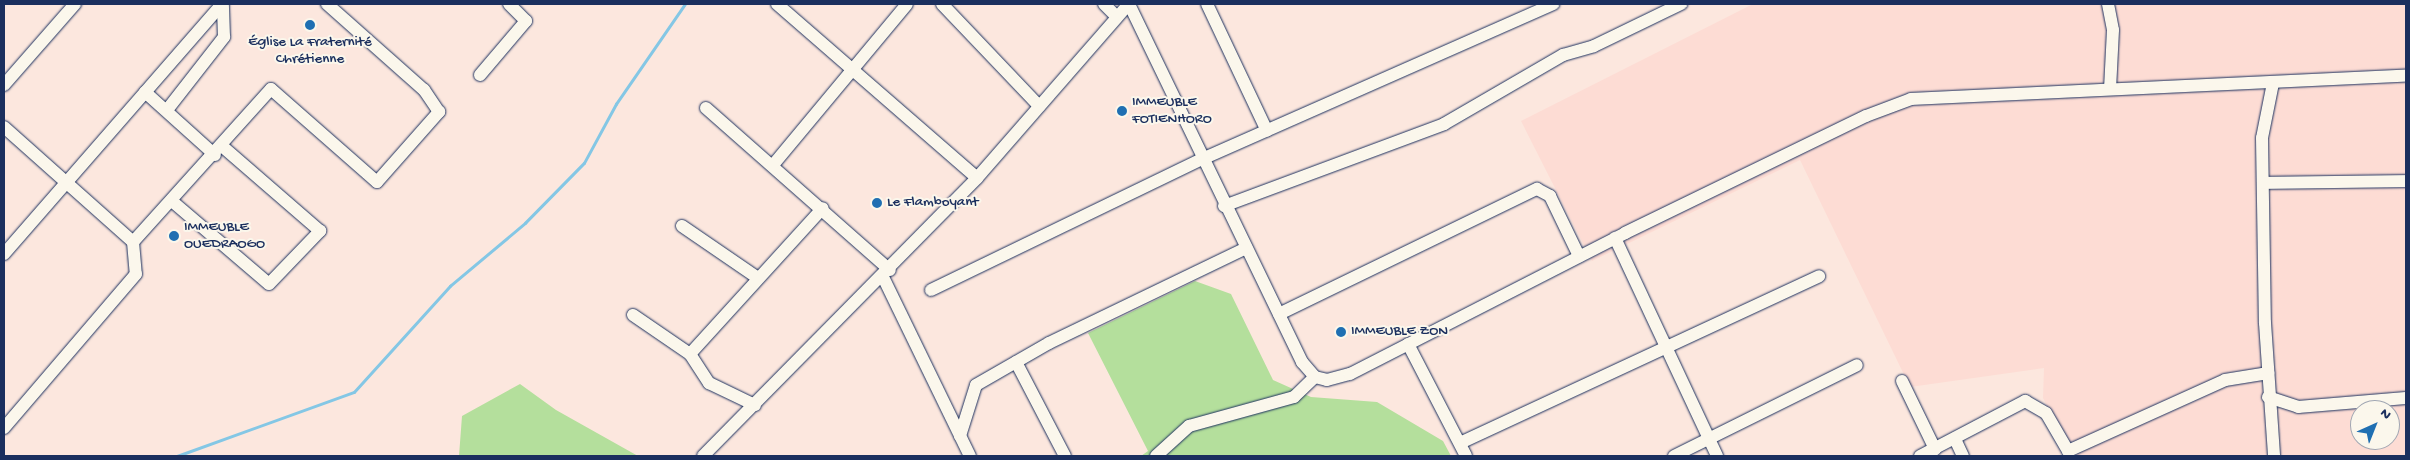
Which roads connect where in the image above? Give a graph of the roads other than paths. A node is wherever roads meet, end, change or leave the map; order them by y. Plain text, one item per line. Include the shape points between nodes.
1 (75, 4) edge
2 (222, 4) edge
3 (327, 4) edge
4 (509, 4) edge
5 (776, 4) edge
6 (907, 4) edge
7 (942, 4) edge
8 (1104, 4) edge
9 (1129, 4) edge
10 (1207, 4) edge
11 (1553, 4) edge
12 (1681, 4) edge
13 (2107, 5) edge
14 (1117, 16) junction
15 (851, 69) junction
16 (480, 75) dead end
17 (2406, 76) edge
18 (2273, 83) junction
19 (4, 85) edge
20 (2110, 89) junction
21 (145, 92) junction
22 (1039, 106) junction
23 (706, 108) dead end
24 (167, 110) junction
25 (4, 127) edge
26 (1266, 131) junction
27 (219, 150) junction
28 (1202, 159) junction
29 (773, 165) junction
30 (977, 178) junction
31 (2406, 181) edge
32 (66, 182) junction
33 (2263, 183) junction
34 (173, 202) junction
35 (1224, 206) junction
36 (823, 208) junction
37 (682, 226) dead end
38 (1615, 238) junction
39 (133, 242) junction
40 (1246, 248) junction
41 (4, 254) edge
42 (1579, 256) junction
43 (886, 274) junction
44 (1819, 276) dead end
45 (758, 278) junction
46 (931, 290) dead end
47 (1279, 314) junction
48 (633, 315) dead end
49 (1408, 344) junction
50 (1667, 346) junction
51 (690, 354) junction
52 (1016, 362) junction
53 (1856, 365) dead end
54 (2268, 373) junction
55 (1315, 377) junction
56 (1902, 381) dead end
57 (2268, 397) junction
58 (2406, 398) edge
59 (754, 405) junction
60 (4, 428) edge
61 (960, 436) junction
62 (1708, 439) junction
63 (1955, 439) junction
64 (1460, 443) junction
65 (1935, 449) junction
66 (703, 456) edge
67 (970, 456) edge
68 (1065, 456) edge
69 (1156, 456) edge
70 (1466, 456) edge
71 (1674, 456) edge
72 (1716, 456) edge
73 (1920, 456) edge
74 (1963, 456) edge
75 (2274, 456) edge

1 - 19 street
2 - 21 street
2 - 24 street via 224,38
3 - 27 street via 424,90 439,112 380,182 274,89
4 - 16 street via 526,21
5 - 15 street
6 - 15 street
7 - 22 street
8 - 14 street
9 - 14 street
9 - 28 street
10 - 26 street
11 - 26 street
12 - 35 street via 1594,46 1563,55 1444,124
13 - 20 street via 2113,30
14 - 22 street
15 - 29 street
15 - 30 street
17 - 18 street
18 - 20 street
18 - 33 street via 2262,138
20 - 38 street via 1911,99 1866,116
21 - 24 street
21 - 32 street
22 - 30 street
23 - 29 street
24 - 27 street
25 - 32 street
26 - 28 street
27 - 34 street
27 - 34 street via 320,232 269,284
28 - 35 street
28 - 46 street
29 - 36 street
30 - 43 street
31 - 33 street
32 - 39 street
32 - 41 street
33 - 54 street
34 - 39 street
35 - 40 street
36 - 43 street
36 - 45 street
37 - 45 street
38 - 42 street
38 - 50 street
39 - 60 street via 134,279
40 - 47 street
40 - 52 street
42 - 47 street via 1550,196 1537,189 1510,198
42 - 49 street
43 - 59 street
43 - 61 street
44 - 50 street
45 - 51 street
47 - 55 street via 1302,362
48 - 51 street
49 - 55 street via 1350,374 1327,380
49 - 64 street
50 - 62 street
50 - 64 street
51 - 59 street via 709,383
52 - 61 street via 972,388
52 - 68 street
53 - 62 street
54 - 57 street
54 - 63 street via 2225,380 2068,451 2046,413 2038,405 2025,401
55 - 69 street via 1294,397 1189,426 1163,445
56 - 65 street
57 - 58 street via 2298,407
57 - 75 street
59 - 66 street
61 - 67 street
62 - 71 street
62 - 72 street
63 - 65 street
63 - 74 street
64 - 70 street
65 - 73 street

